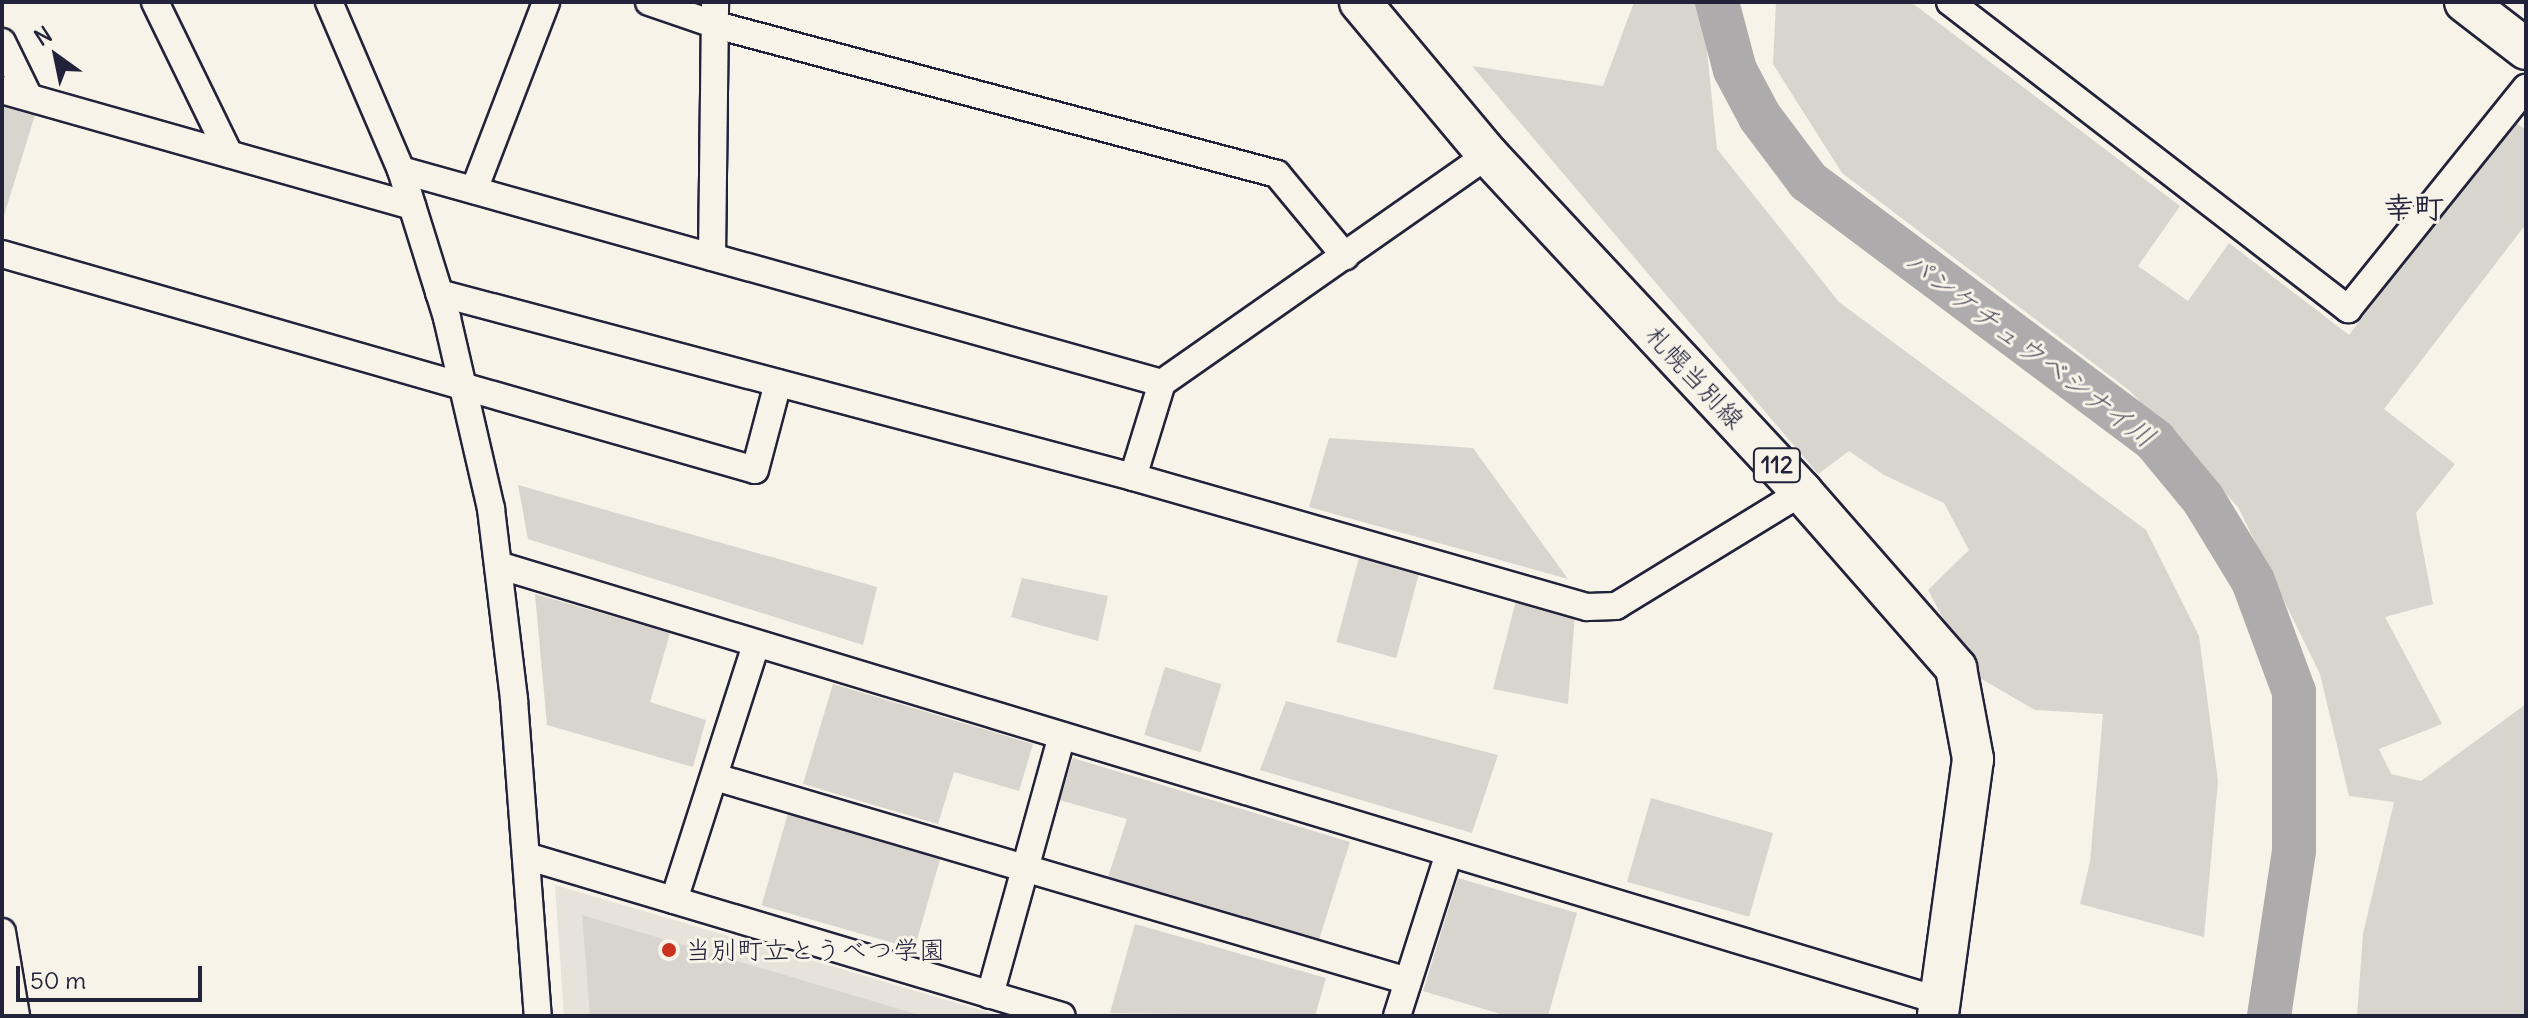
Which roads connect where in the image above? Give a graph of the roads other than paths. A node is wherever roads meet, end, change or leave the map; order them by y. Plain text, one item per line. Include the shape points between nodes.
1 (155, 2) edge
2 (329, 2) edge
3 (546, 2) edge
4 (649, 2) edge
5 (1360, 2) edge
6 (1950, 2) edge
7 (2465, 2) edge
8 (715, 14) edge
9 (2, 42) edge
10 (2526, 49) edge
11 (2526, 88) edge
12 (2, 90) edge
13 (29, 97) junction
14 (229, 154) junction
15 (1488, 155) junction
16 (401, 170) junction
17 (474, 190) junction
18 (412, 206) junction
19 (2, 254) edge
20 (1345, 256) junction
21 (712, 257) junction
22 (439, 293) junction
23 (778, 383) junction
24 (1162, 383) junction
25 (463, 389) junction
26 (1133, 477) junction
27 (1802, 492) junction
28 (498, 565) junction
29 (756, 644) junction
30 (1062, 736) junction
31 (715, 777) junction
32 (1449, 853) junction
33 (526, 856) junction
34 (1022, 867) junction
35 (674, 900) junction
36 (2, 932) edge
37 (1408, 981) junction
38 (990, 995) junction
39 (1939, 1008) edge
40 (16, 1016) edge
41 (538, 1016) edge
42 (1062, 1016) edge
43 (1397, 1016) edge

1 - 14 street
2 - 16 street
3 - 17 street
4 - 8 street
5 - 15 main road, 札幌当別線 / 112
6 - 11 street via 2348,309
7 - 10 main road
8 - 20 street via 1277,174
8 - 21 street
9 - 13 street
12 - 13 street
13 - 14 street
14 - 18 street
15 - 20 street
15 - 27 main road, 札幌当別線 / 112
16 - 17 street
16 - 18 street
17 - 21 street
18 - 22 street
19 - 25 street
20 - 24 street
21 - 24 street
22 - 23 street
22 - 25 street
23 - 25 street via 755,470
23 - 26 street
24 - 26 street
25 - 28 street
26 - 27 street via 1587,607 1616,606
27 - 39 main road, 札幌当別線 / 112 via 1956,668 1973,759
28 - 29 street
28 - 33 street
29 - 30 street
29 - 31 street
30 - 32 street
30 - 34 street
31 - 34 street
31 - 35 street
32 - 37 street
32 - 39 street
33 - 35 street
33 - 41 street
34 - 37 street
34 - 38 street
35 - 38 street
36 - 40 street
37 - 43 street
38 - 42 street

